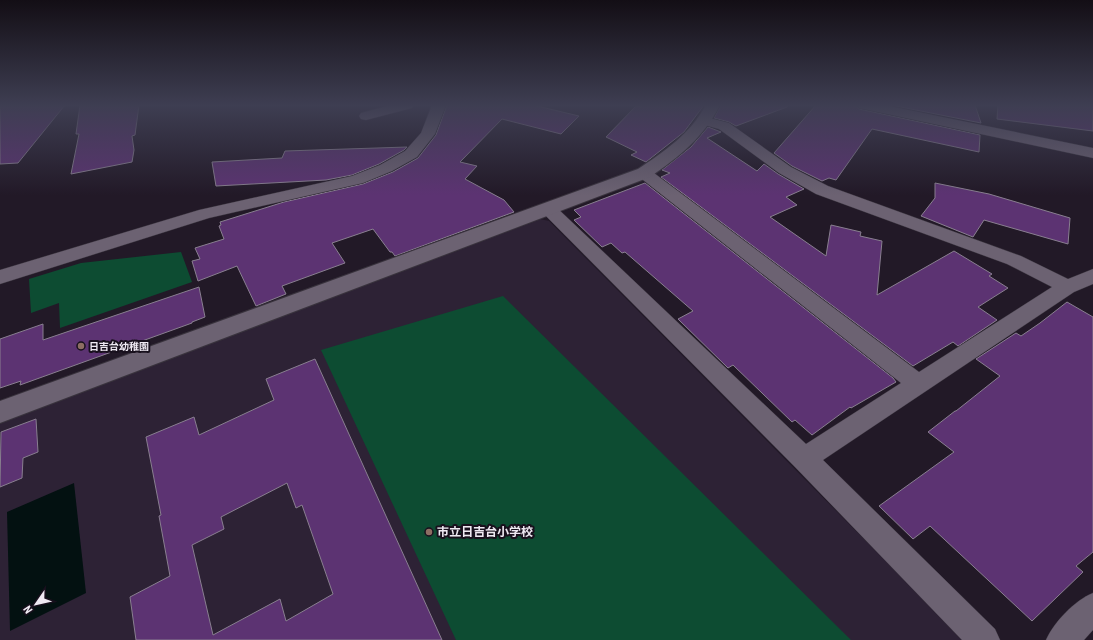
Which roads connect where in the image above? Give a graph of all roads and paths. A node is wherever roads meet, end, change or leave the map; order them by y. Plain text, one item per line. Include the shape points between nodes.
1 (427, 135) edge
2 (695, 135) edge
3 (736, 135) edge
4 (1006, 135) edge
5 (1093, 153) edge
6 (644, 173) junction
7 (549, 210) junction
8 (1093, 276) edge
9 (0, 277) edge
10 (1067, 287) junction
11 (918, 384) junction
12 (0, 412) edge
13 (804, 459) junction
14 (1093, 608) edge
15 (984, 640) edge
16 (1062, 640) edge

1 - 9 street via 411,154 357,180 205,214
2 - 6 street via 677,151
3 - 10 street via 785,170 822,190 1014,260
4 - 5 street
6 - 7 street
6 - 11 street
7 - 12 street
7 - 13 street
8 - 10 street
10 - 11 street
11 - 13 street
13 - 15 street
14 - 16 street

